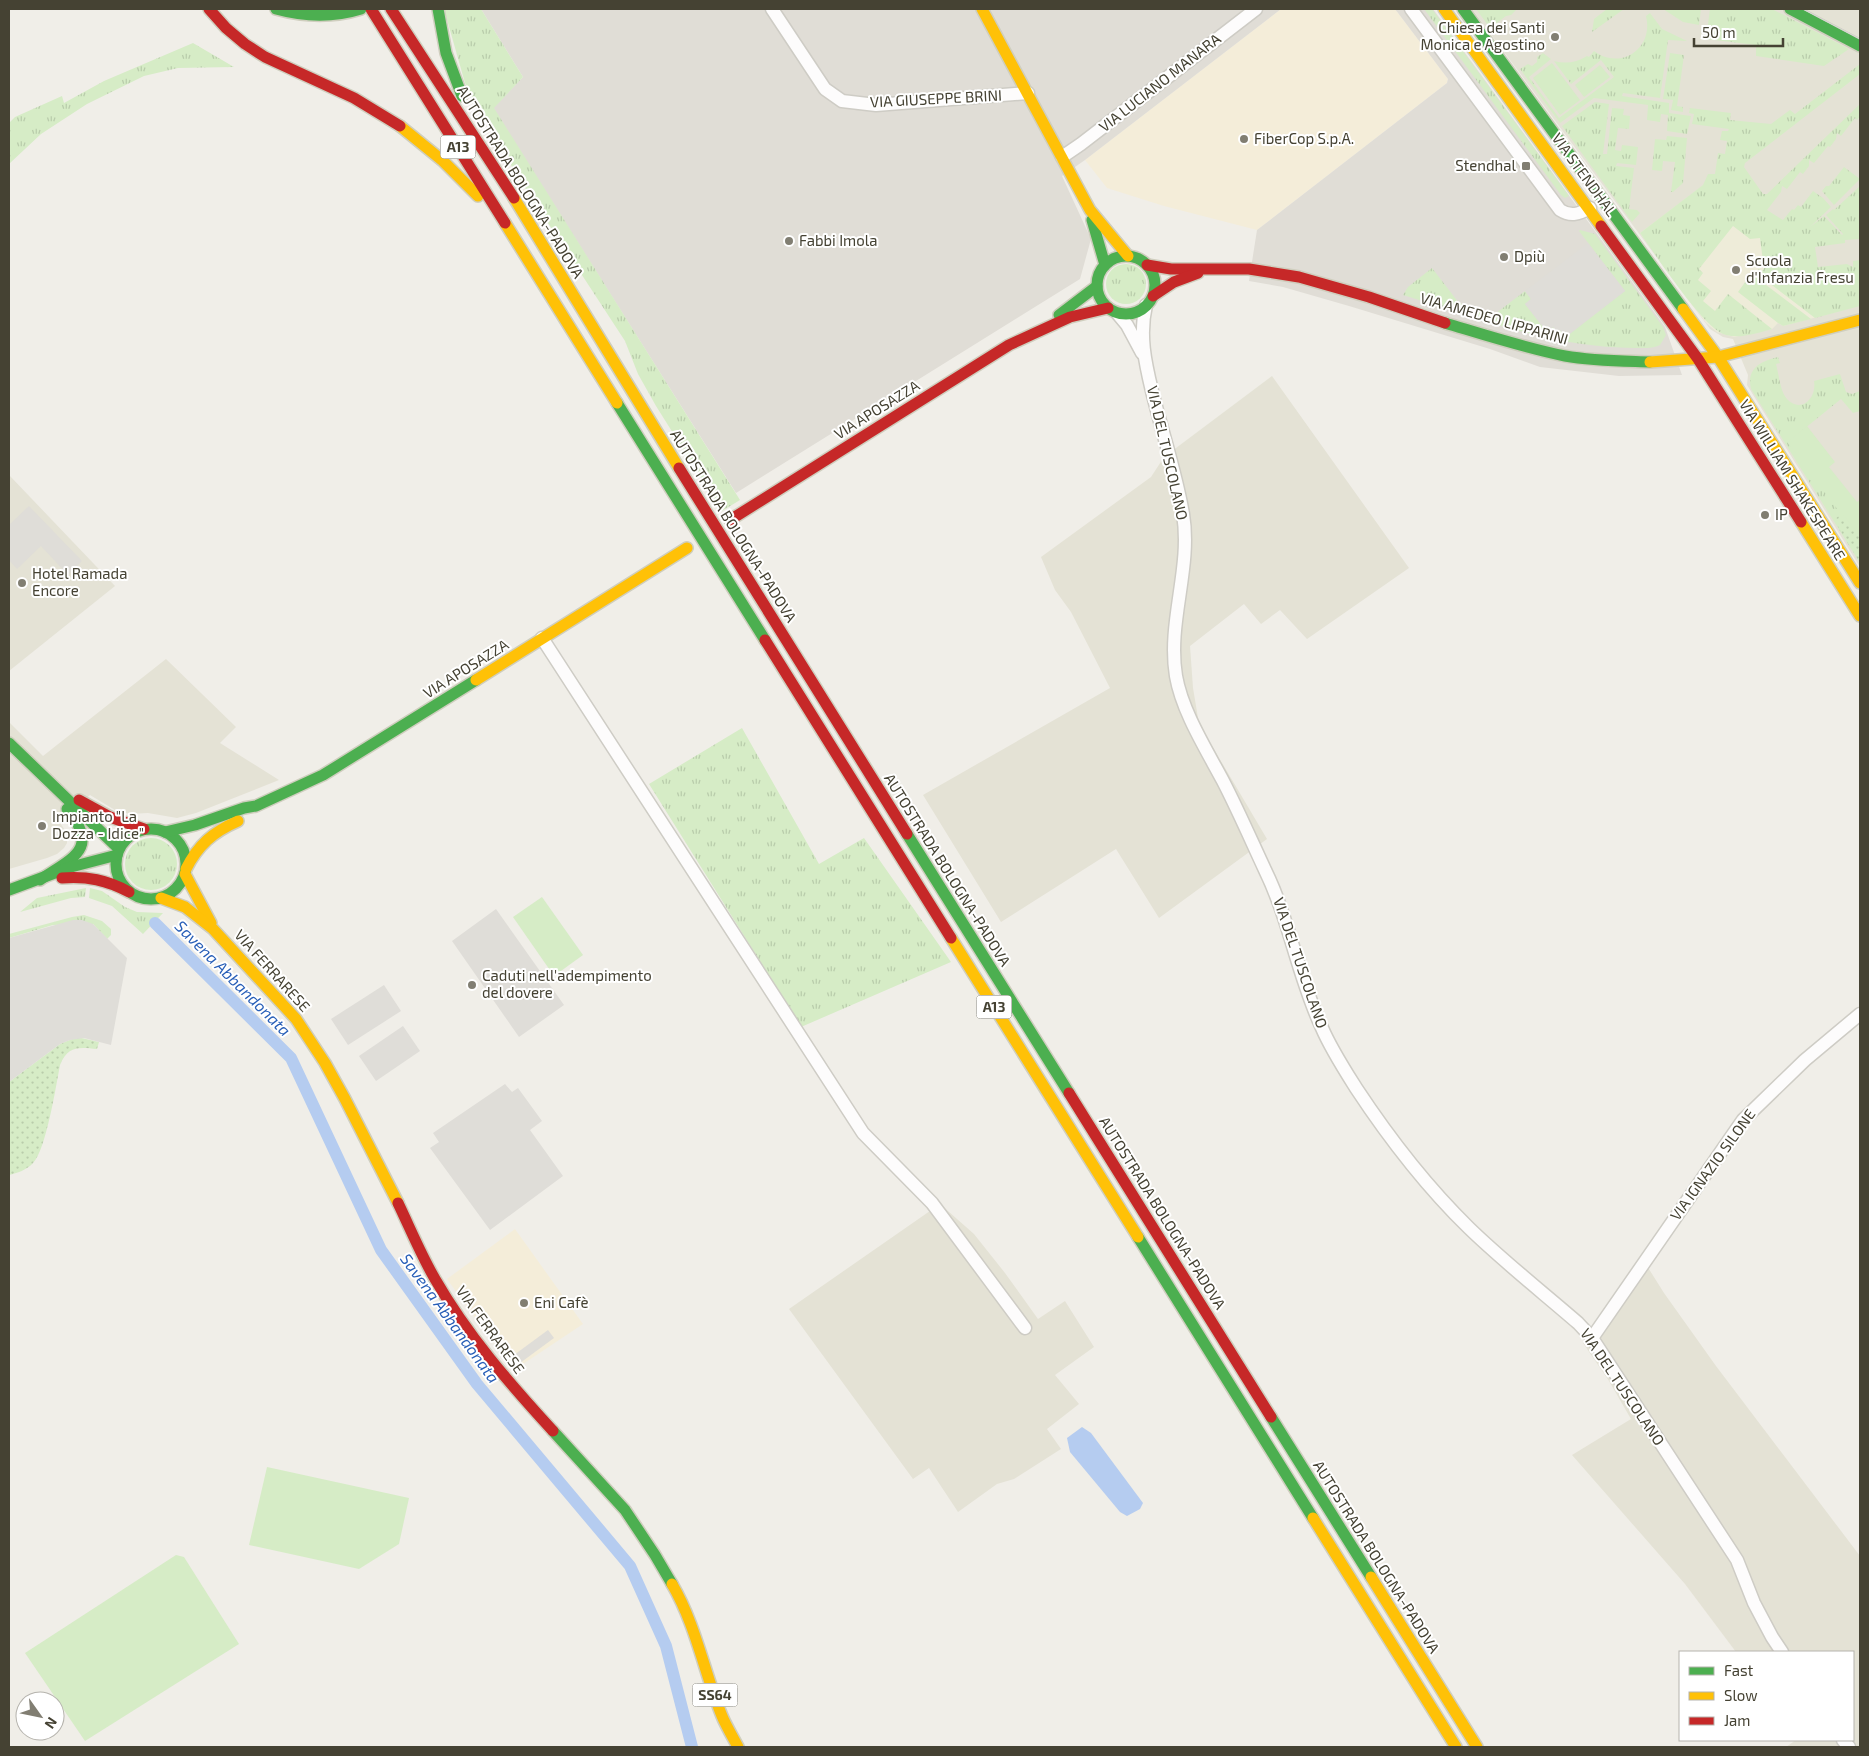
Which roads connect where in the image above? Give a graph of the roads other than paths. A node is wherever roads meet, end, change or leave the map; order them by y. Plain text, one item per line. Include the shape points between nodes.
1 (209, 9) edge
2 (276, 9) edge
3 (361, 9) edge
4 (371, 9) edge
5 (391, 9) edge
6 (438, 9) edge
7 (772, 9) edge
8 (982, 9) edge
9 (1256, 9) edge
10 (1411, 9) edge
11 (1444, 9) edge
12 (1463, 9) edge
13 (1790, 9) edge
14 (1241, 13) edge
15 (1860, 46) edge
16 (1028, 94) junction
17 (1062, 156) junction
18 (1590, 208) junction
19 (1090, 210) junction
20 (527, 218) junction
21 (1128, 256) junction
22 (1105, 265) junction
23 (1147, 265) junction
24 (533, 267) junction
25 (1210, 269) junction
26 (1097, 286) junction
27 (1150, 301) junction
28 (1113, 310) junction
29 (1860, 320) edge
30 (1043, 328) junction
31 (1144, 355) junction
32 (1718, 357) junction
33 (1698, 359) junction
34 (730, 520) dead end
35 (687, 548) dead end
36 (1860, 583) edge
37 (1860, 616) edge
38 (542, 638) junction
39 (9, 743) edge
40 (58, 792) junction
41 (256, 806) junction
42 (144, 829) junction
43 (165, 832) junction
44 (118, 852) junction
45 (186, 872) junction
46 (40, 880) junction
47 (9, 890) edge
48 (129, 892) junction
49 (161, 898) junction
50 (213, 929) junction
51 (1860, 1014) edge
52 (1025, 1328) dead end
53 (1592, 1338) junction
54 (1781, 1651) edge
55 (738, 1747) edge
56 (1456, 1747) edge
57 (1477, 1747) edge

1 - 24 main road via 255,52 376,110 421,142 470,188
2 - 3 main road via 318,16
4 - 24 main road, A13
5 - 20 main road, AUTOSTRADA BOLOGNA-PADOVA / A13
6 - 20 main road via 439,30 450,70
7 - 16 street, VIA GIUSEPPE BRINI via 825,89 842,101 876,105
8 - 16 main road
9 - 14 street, VIA LUCIANO MANARA
10 - 18 street via 1560,210 1570,215
11 - 18 main road, VIA STENDHAL
12 - 32 main road, VIA STENDHAL
13 - 15 main road
14 - 17 street, VIA LUCIANO MANARA
16 - 17 main road
17 - 19 main road
18 - 33 main road, VIA STENDHAL
19 - 21 main road
19 - 22 main road
20 - 57 main road, AUTOSTRADA BOLOGNA-PADOVA / A13 via 614,364
21 - 22 main road via 1116,258
21 - 23 main road
22 - 26 main road
23 - 25 main road, VIA AMEDEO LIPPARINI via 1162,269
23 - 27 main road via 1155,280
24 - 56 main road, A13
25 - 27 main road, VIA AMEDEO LIPPARINI via 1174,282
25 - 33 main road, VIA AMEDEO LIPPARINI via 1249,269 1299,277 1438,321 1566,356 1629,362
26 - 28 main road via 1100,298
26 - 30 main road, VIA APOSAZZA
27 - 28 main road via 1142,310 1130,314
27 - 31 street, VIA DEL TUSCOLANO via 1142,322
28 - 30 main road, VIA APOSAZZA via 1084,312
28 - 31 street, VIA DEL TUSCOLANO via 1128,325
29 - 32 main road, VIA AMEDEO LIPPARINI
30 - 34 main road, VIA APOSAZZA via 1009,345
31 - 53 street, VIA DEL TUSCOLANO via 1185,526 1175,619 1174,656 1180,692 1274,888 1310,1002 1344,1068 1391,1140 1470,1228
32 - 33 main road, VIA AMEDEO LIPPARINI
32 - 36 main road, VIA WILLIAM SHAKESPEARE
33 - 37 main road, VIA WILLIAM SHAKESPEARE
35 - 38 main road, VIA APOSAZZA
38 - 41 main road, VIA APOSAZZA via 331,770
38 - 52 street via 863,1133 932,1203
39 - 40 main road
40 - 42 main road via 74,797 120,823
40 - 44 main road
40 - 46 main road via 79,824 82,840 72,859
41 - 43 main road, VIA APOSAZZA
41 - 45 main road, VIA APOSAZZA via 253,814 204,840
42 - 43 main road
42 - 44 main road via 130,836
43 - 45 main road via 182,847
44 - 46 main road
44 - 48 main road via 118,876
45 - 49 main road via 174,892
45 - 50 main road
46 - 47 main road
46 - 48 main road via 86,876 113,882
48 - 49 main road via 147,899
49 - 50 main road via 185,907
50 - 55 main road, VIA FERRARESE / SS64 via 296,1019 325,1063 443,1293 468,1330 508,1382 625,1510 655,1554 681,1600 722,1716
51 - 53 street, VIA IGNAZIO SILONE via 1805,1060 1743,1120
53 - 54 street, VIA DEL TUSCOLANO via 1737,1560 1754,1603

